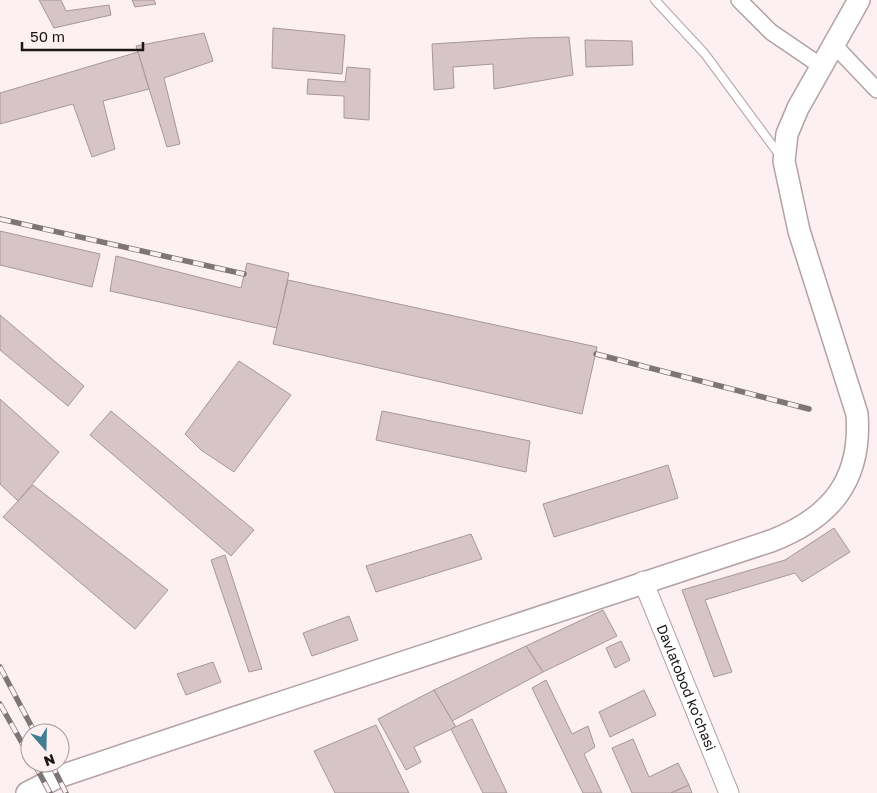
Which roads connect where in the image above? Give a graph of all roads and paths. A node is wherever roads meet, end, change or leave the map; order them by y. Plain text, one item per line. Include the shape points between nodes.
1 (655, 0) edge
2 (739, 0) edge
3 (859, 0) edge
4 (834, 45) junction
5 (821, 66) junction
6 (877, 90) edge
7 (784, 161) junction
8 (643, 582) junction
9 (27, 793) edge
10 (729, 793) edge

1 - 7 lane via 705,54
2 - 5 street via 771,32
3 - 4 main road
4 - 5 main road
4 - 6 street
5 - 7 main road via 787,134
7 - 8 main road via 799,231 857,414 858,435 851,473 828,507 792,533
8 - 9 main road via 58,777
8 - 10 street, Davlatobod ko'chasi

